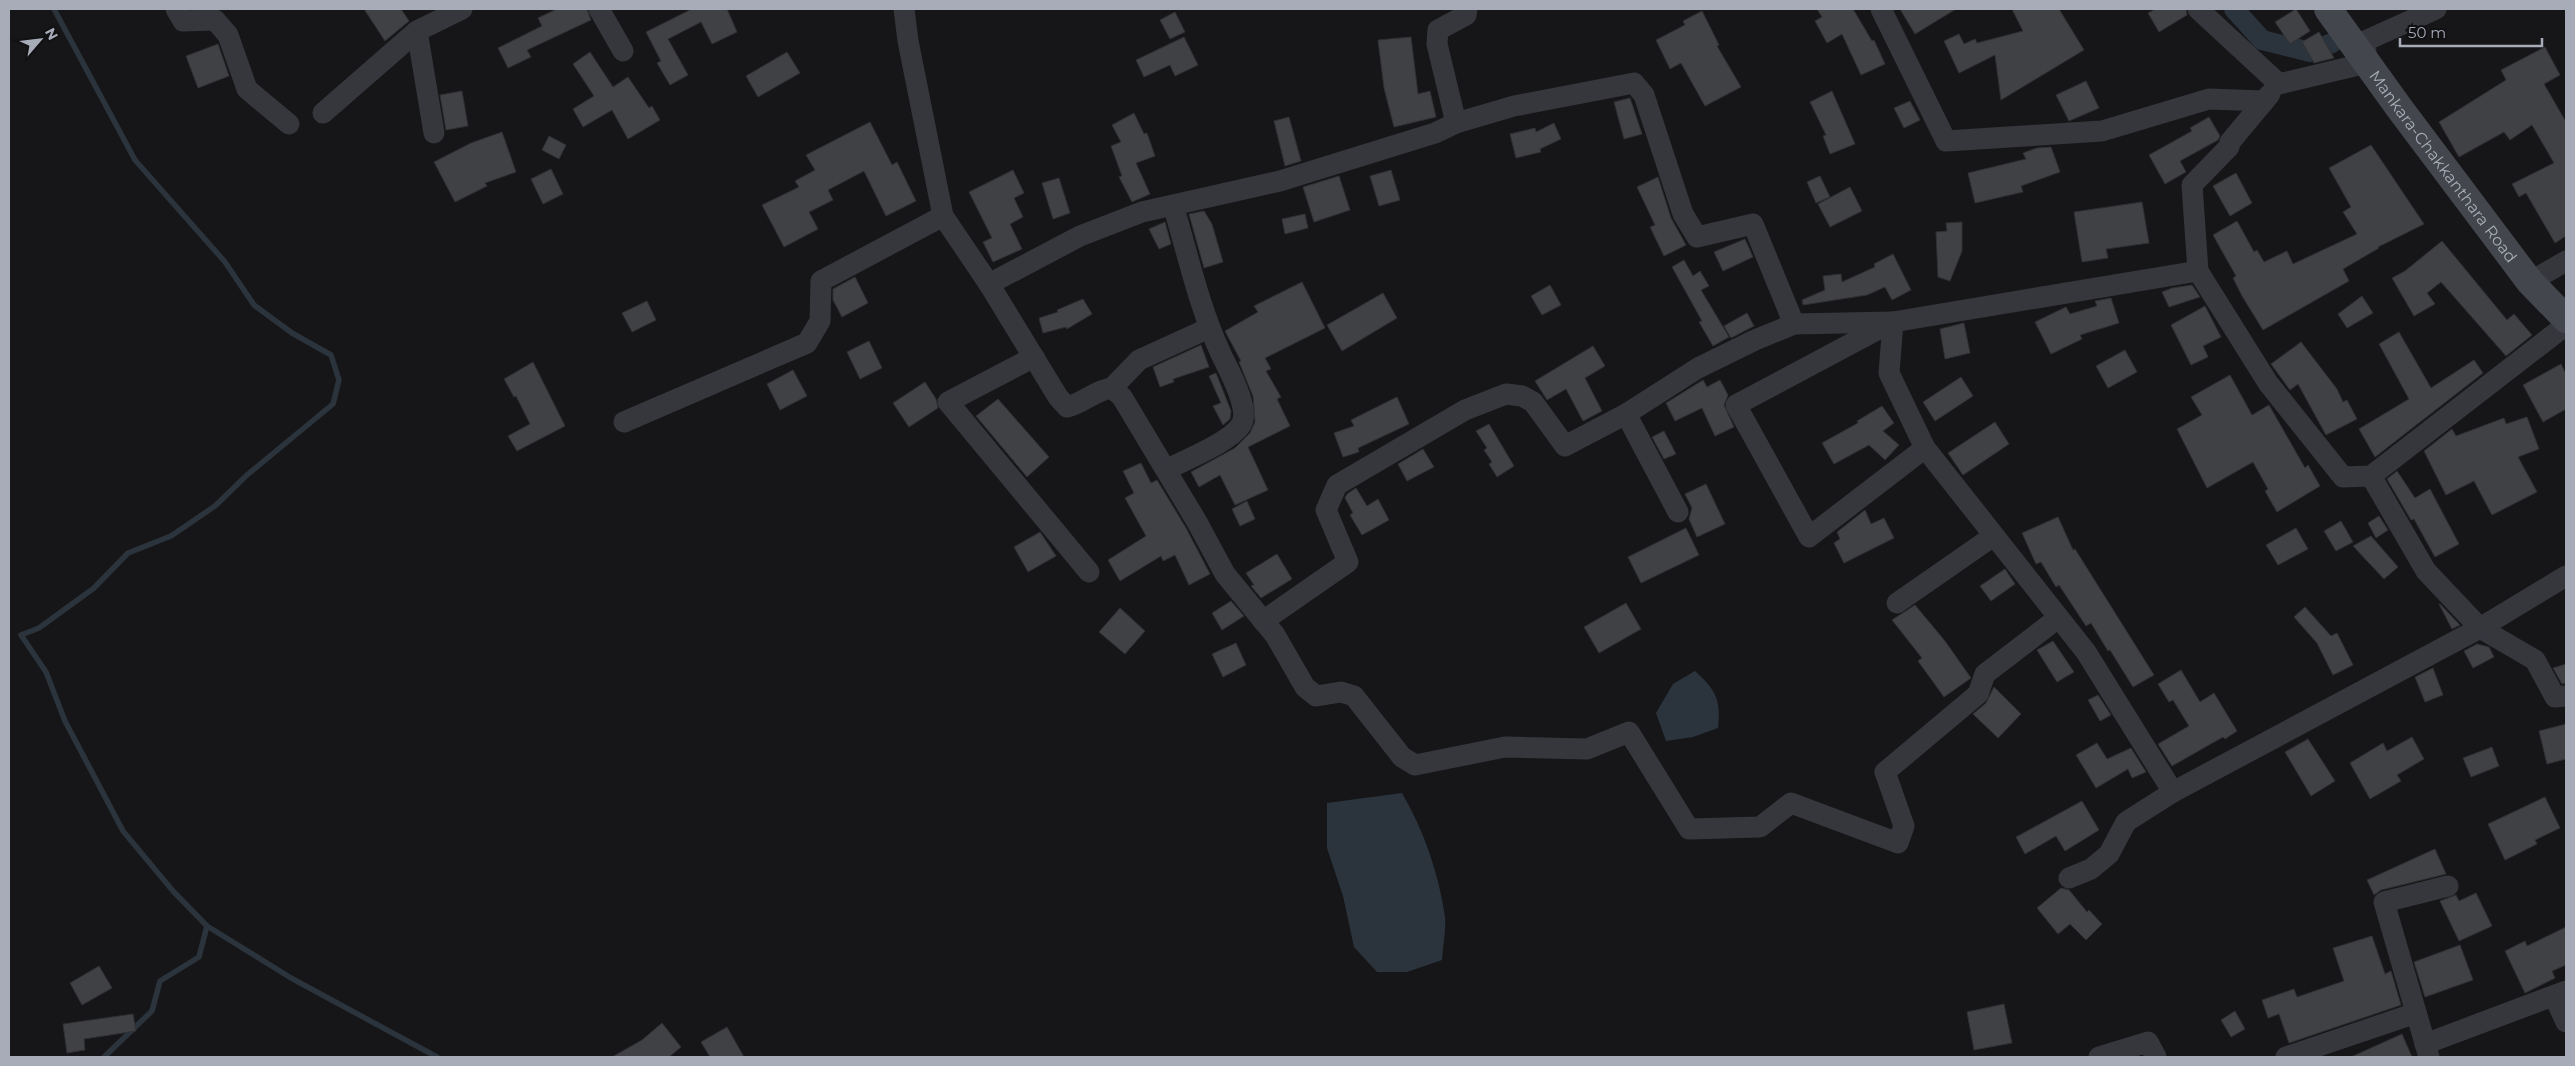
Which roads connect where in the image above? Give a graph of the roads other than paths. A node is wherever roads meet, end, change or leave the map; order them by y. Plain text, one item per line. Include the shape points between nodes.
1 (176, 9) edge
2 (462, 9) edge
3 (599, 9) edge
4 (904, 9) edge
5 (1467, 9) edge
6 (1881, 9) edge
7 (2198, 9) edge
8 (2328, 9) edge
9 (2436, 9) edge
10 (417, 31) junction
11 (622, 50) dead end
12 (2367, 63) junction
13 (2279, 84) junction
14 (2264, 101) junction
15 (323, 113) dead end
16 (1456, 123) junction
17 (288, 124) dead end
18 (434, 133) dead end
19 (1173, 205) junction
20 (943, 216) junction
21 (2566, 261) edge
22 (2198, 271) junction
23 (998, 279) junction
24 (2530, 282) junction
25 (2566, 319) edge
26 (1893, 322) junction
27 (1794, 324) junction
28 (2566, 325) edge
29 (1209, 328) junction
30 (1034, 357) junction
31 (1112, 388) junction
32 (1626, 414) junction
33 (624, 422) dead end
34 (1925, 448) junction
35 (1166, 470) junction
36 (2371, 476) junction
37 (1678, 512) dead end
38 (1992, 537) junction
39 (1089, 572) dead end
40 (2566, 576) edge
41 (1897, 603) dead end
42 (2058, 618) junction
43 (1263, 621) junction
44 (2480, 628) junction
45 (2566, 696) edge
46 (2173, 792) junction
47 (2069, 878) dead end
48 (2448, 886) dead end
49 (2560, 993) edge
50 (2416, 1013) junction
51 (2566, 1022) edge
52 (2427, 1050) edge
53 (2099, 1057) edge
54 (2156, 1057) edge
55 (2286, 1057) edge

1 - 17 street via 183,21 214,20 228,35 247,89
2 - 10 street
3 - 11 street
4 - 20 street
5 - 16 street via 1466,16 1438,30 1437,44
6 - 14 street via 1946,141 2102,131 2209,99
7 - 13 street
8 - 12 main road, Mankara-Chakkanthara Road
9 - 12 street via 2365,41
10 - 15 street
10 - 18 street
12 - 13 street
12 - 24 main road, Mankara-Chakkanthara Road
13 - 14 street
14 - 22 street via 2229,147 2192,185
16 - 19 street via 1435,133 1280,181
16 - 27 street via 1514,106 1634,83 1644,95 1683,214 1697,238 1753,224
19 - 23 street via 1142,212 1080,236
19 - 29 street
20 - 23 street
20 - 33 street via 821,281 820,321 807,343
21 - 24 street
22 - 26 street
22 - 36 street via 2268,383 2344,477
23 - 30 street
24 - 25 main road, Mankara-Chakkanthara Road
26 - 27 street
26 - 34 street via 1889,373
26 - 34 street via 1736,405 1809,537
27 - 32 street via 1698,368
28 - 36 street
29 - 31 street via 1139,360
29 - 35 street via 1240,398 1244,416 1230,436
30 - 31 street via 1067,407 1081,403 1100,390
30 - 39 street via 948,402
31 - 35 street via 1122,397
32 - 37 street
32 - 43 street via 1565,446 1533,402 1522,396 1506,394 1465,410 1337,485 1326,510 1348,562
34 - 38 street
35 - 43 street via 1225,574
36 - 44 street via 2426,571
38 - 41 street
38 - 42 street
40 - 44 street
42 - 43 street via 1985,674 1978,694 1885,772 1904,826 1898,843 1790,803 1760,827 1689,829 1629,732 1587,749 1505,747 1415,766 1402,757 1354,696 1341,692 1316,696 1304,687 1275,635
42 - 46 street via 2086,652
44 - 45 street via 2535,660 2555,698
44 - 46 street
46 - 47 street via 2126,822 2110,854
48 - 50 street via 2384,902
49 - 51 street
49 - 52 street
50 - 52 street
50 - 55 street
53 - 54 street via 2148,1042

